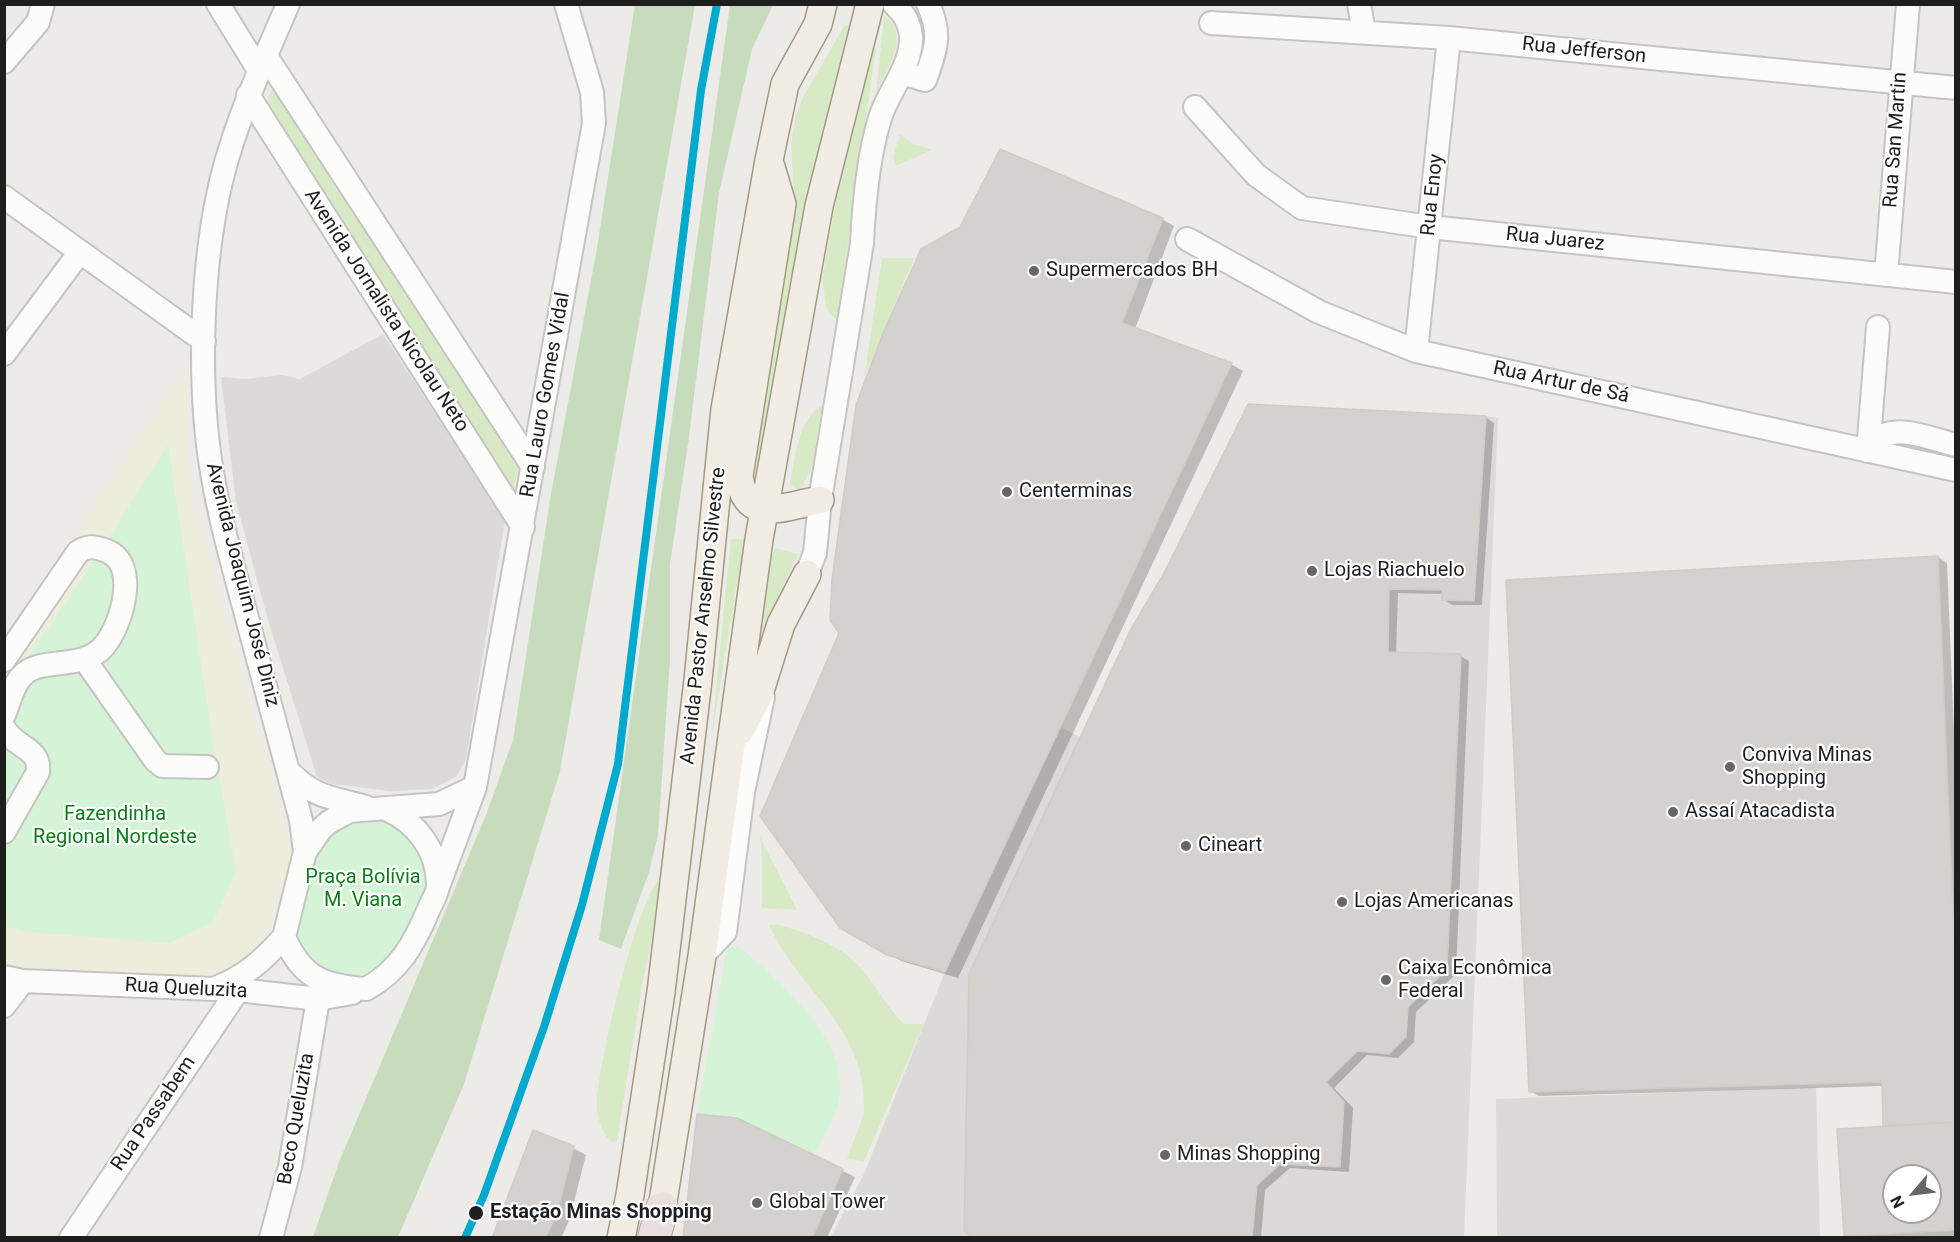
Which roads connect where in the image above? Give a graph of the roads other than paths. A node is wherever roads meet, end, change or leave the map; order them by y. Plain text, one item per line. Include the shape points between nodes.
1 (43, 4) edge
2 (218, 4) edge
3 (288, 4) edge
4 (566, 4) edge
5 (842, 4) edge
6 (870, 4) edge
7 (894, 4) edge
8 (928, 4) edge
9 (1359, 4) edge
10 (1908, 4) edge
11 (820, 14) edge
12 (1211, 23) dead end
13 (1364, 32) junction
14 (1449, 38) junction
15 (4, 62) edge
16 (263, 64) junction
17 (902, 74) junction
18 (1900, 82) junction
19 (1956, 88) edge
20 (248, 95) junction
21 (1195, 107) dead end
22 (769, 160) junction
23 (4, 196) edge
24 (1430, 226) junction
25 (1187, 239) dead end
26 (80, 252) junction
27 (1886, 276) junction
28 (1956, 282) edge
29 (1878, 327) dead end
30 (204, 341) junction
31 (1416, 351) junction
32 (4, 354) edge
33 (1956, 445) edge
34 (1869, 448) junction
35 (533, 467) junction
36 (1956, 470) edge
37 (820, 500) junction
38 (765, 511) junction
39 (523, 527) junction
40 (807, 574) junction
41 (4, 660) edge
42 (86, 660) junction
43 (4, 715) edge
44 (4, 728) edge
45 (730, 751) junction
46 (207, 767) dead end
47 (288, 771) junction
48 (475, 787) junction
49 (377, 808) junction
50 (4, 832) edge
51 (305, 852) junction
52 (438, 887) junction
53 (284, 937) junction
54 (702, 956) junction
55 (14, 979) edge
56 (212, 989) junction
57 (366, 989) junction
58 (238, 990) junction
59 (318, 999) junction
60 (4, 1006) edge
61 (658, 1228) edge
62 (70, 1238) edge
63 (271, 1238) edge
64 (621, 1238) edge

1 - 15 street via 38,22
2 - 16 street, Avenida Jornalista Nicolau Neto
3 - 16 street, Avenida Joaquim José Diniz
4 - 35 street, Rua Lauro Gomes Vidal via 592,92 594,123
5 - 11 main road
6 - 38 main road, Avenida Pastor Anselmo Silvestre via 819,206
7 - 17 street via 906,19 911,38
8 - 17 street via 936,22 937,48 925,80
9 - 13 street
10 - 18 street, Rua San Martin
11 - 22 main road, Avenida Pastor Anselmo Silvestre via 785,84
12 - 13 street, Rua Jefferson
13 - 14 street, Rua Jefferson
14 - 18 street, Rua Jefferson
14 - 24 street, Rua Enoy
16 - 20 street, Avenida Joaquim José Diniz
16 - 35 street, Avenida Jornalista Nicolau Neto
17 - 37 street via 879,122
18 - 19 street, Rua Jefferson
18 - 27 street, Rua San Martin
20 - 30 street, Avenida Joaquim José Diniz via 217,200
20 - 39 street, Avenida Jornalista Nicolau Neto
21 - 24 street, Rua Juarez via 1256,176 1302,208
22 - 38 main road via 782,204 740,476 747,501
22 - 64 main road, Avenida Pastor Anselmo Silvestre via 725,409 701,657 661,992
23 - 26 street
24 - 27 street, Rua Juarez
24 - 31 street, Rua Enoy
25 - 31 street, Rua Artur de Sá via 1319,312
26 - 30 street
26 - 32 street
27 - 28 street, Rua Juarez
29 - 34 street
30 - 47 street, Avenida Joaquim José Diniz via 211,471
31 - 34 street, Rua Artur de Sá
33 - 34 street via 1897,430 1879,435
34 - 36 street, Rua Artur de Sá
35 - 39 street, Rua Lauro Gomes Vidal
37 - 38 main road
37 - 40 street via 815,553
38 - 45 main road, Avenida Pastor Anselmo Silvestre
39 - 48 street, Rua Lauro Gomes Vidal
40 - 45 main road via 781,624 759,694
40 - 54 street via 764,696 743,792 725,932
41 - 42 street via 78,552 94,547 109,551 118,560 125,574 125,602 115,631 103,648
42 - 43 street via 33,669 21,677
42 - 46 street via 155,760 162,766
44 - 50 street via 11,739 35,754 39,762 38,772
45 - 54 main road, Avenida Pastor Anselmo Silvestre
47 - 49 street via 319,795
47 - 51 street, Avenida Joaquim José Diniz
48 - 49 street via 439,804
48 - 52 street, Rua Lauro Gomes Vidal
49 - 51 street via 349,811 329,822
49 - 52 street via 405,817 427,842
51 - 53 street
52 - 57 street via 400,963
53 - 56 street via 242,976
53 - 57 street via 300,966 312,977 346,988
54 - 61 main road, Avenida Pastor Anselmo Silvestre
55 - 56 street, Rua Queluzita
55 - 60 street
56 - 58 street, Rua Queluzita
57 - 59 street, Rua Queluzita
58 - 59 street, Rua Queluzita
58 - 62 street, Rua Passabem
59 - 63 street, Beco Queluzita via 290,1167

